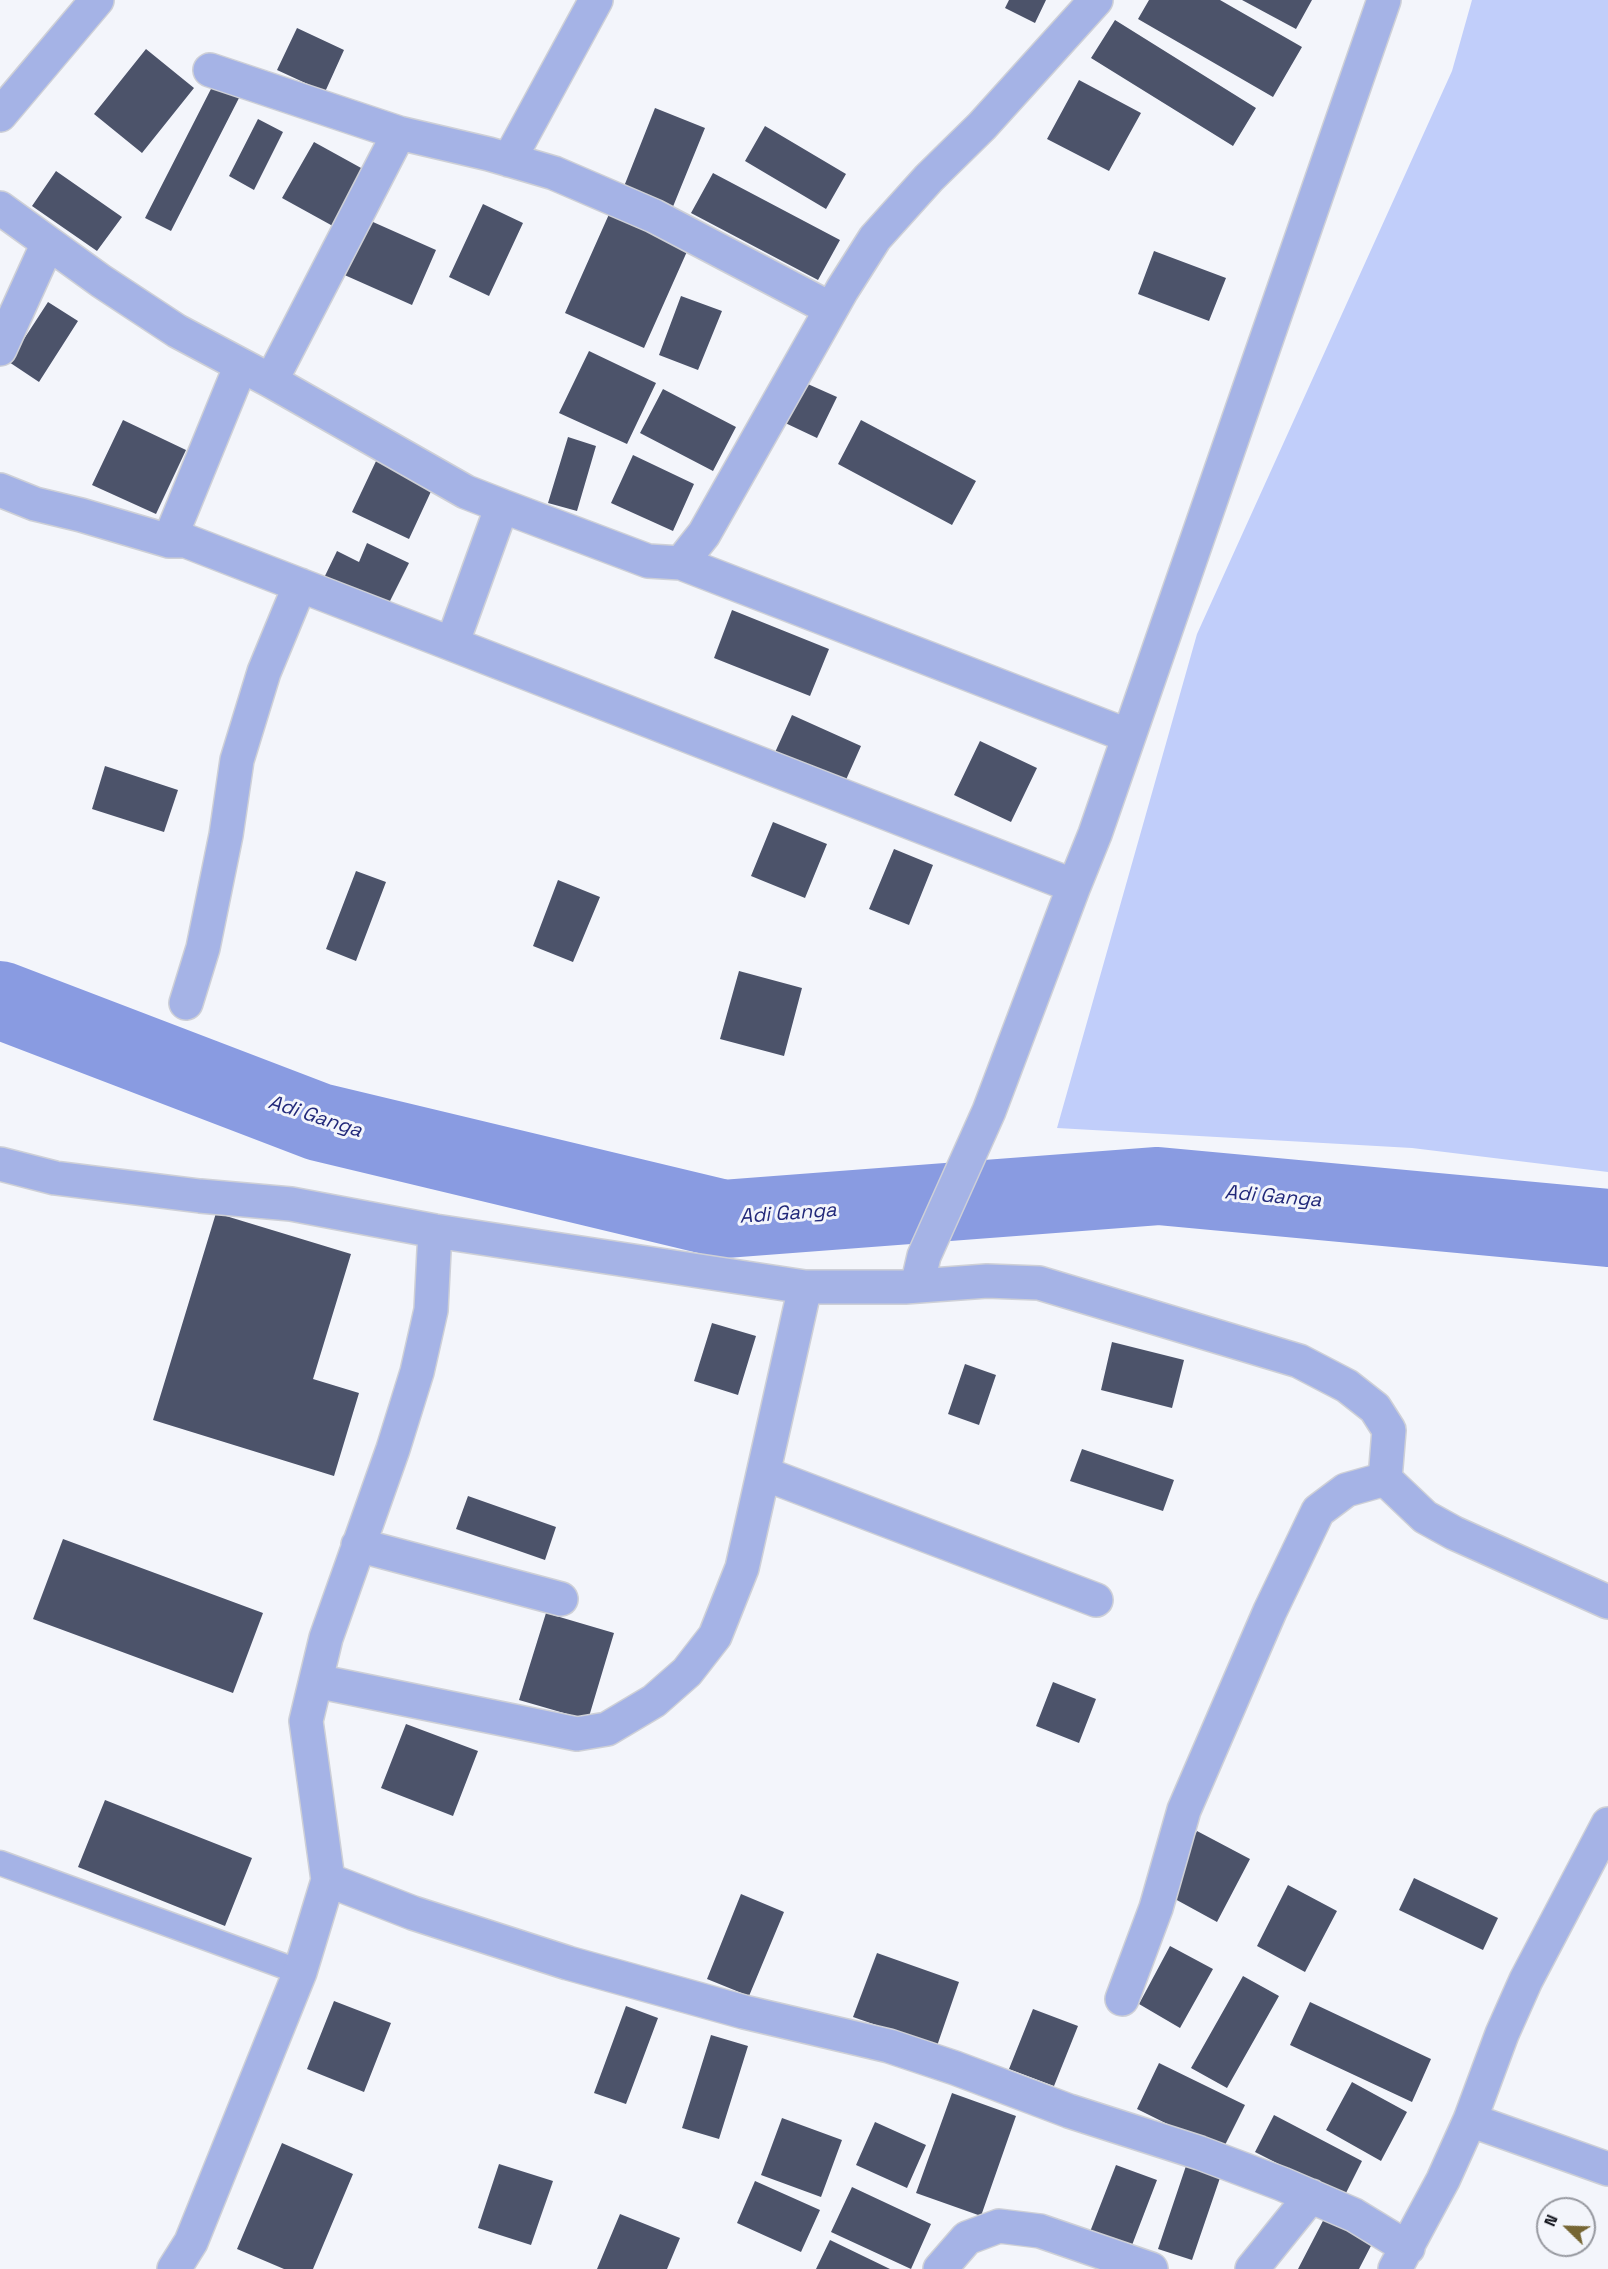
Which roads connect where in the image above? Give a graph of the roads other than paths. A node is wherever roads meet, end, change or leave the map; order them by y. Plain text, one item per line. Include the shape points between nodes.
1 (97, 0) edge
2 (596, 0) edge
3 (1096, 0) edge
4 (1384, 0) edge
5 (210, 70) dead end
6 (0, 114) edge
7 (399, 133) junction
8 (509, 160) junction
9 (0, 208) edge
10 (48, 243) junction
11 (831, 309) junction
12 (0, 349) edge
13 (241, 365) junction
14 (271, 381) junction
15 (0, 490) edge
16 (502, 507) junction
17 (169, 541) junction
18 (681, 564) junction
19 (300, 585) junction
20 (452, 644) junction
21 (1129, 736) junction
22 (1074, 886) junction
23 (186, 1003) dead end
24 (0, 1164) edge
25 (435, 1231) junction
26 (916, 1276) junction
27 (819, 1288) junction
28 (765, 1474) junction
29 (1385, 1479) junction
30 (358, 1545) junction
31 (561, 1599) dead end
32 (1095, 1600) dead end
33 (1608, 1602) edge
34 (316, 1681) junction
35 (1608, 1824) edge
36 (0, 1863) edge
37 (328, 1880) junction
38 (300, 1972) junction
39 (1122, 1999) dead end
40 (1470, 2120) junction
41 (1608, 2169) edge
42 (1311, 2196) junction
43 (1402, 2259) edge
44 (174, 2269) edge
45 (940, 2269) edge
46 (1151, 2269) edge
47 (1252, 2269) edge

1 - 6 street
2 - 8 street
3 - 11 street via 874,238
4 - 21 street
5 - 7 street
7 - 8 street
7 - 14 street
8 - 11 street via 554,173 654,216
9 - 10 street
10 - 12 street
10 - 13 street via 177,331
11 - 18 street via 704,534
13 - 14 street
13 - 17 street
14 - 16 street via 466,492
15 - 17 street via 35,504
16 - 18 street via 648,561
16 - 20 street
17 - 19 street via 186,541
18 - 21 street
19 - 20 street
19 - 23 street via 264,672 237,760 203,948
20 - 22 street
21 - 22 street
22 - 26 street via 989,1111
24 - 25 street via 55,1178 291,1204
25 - 27 street
25 - 30 street via 431,1310 417,1372
26 - 27 street
26 - 29 street via 1039,1283 1299,1361 1347,1386 1375,1408 1389,1430
27 - 28 street
28 - 32 street
28 - 34 street via 742,1568 715,1636 687,1672 654,1701 607,1729 577,1734
29 - 33 street via 1425,1517 1454,1533
29 - 39 street via 1346,1490 1318,1511 1184,1810 1156,1908
30 - 31 street
30 - 34 street via 326,1638
34 - 37 street via 306,1720
35 - 40 street via 1527,1980
36 - 38 lane
37 - 38 street
37 - 42 street via 413,1913 568,1963 911,2053 1069,2111 1200,2153
38 - 44 street via 191,2242
40 - 41 street
40 - 43 street
42 - 43 street via 1354,2215
42 - 47 street
45 - 46 street via 967,2238 999,2226 1040,2231

